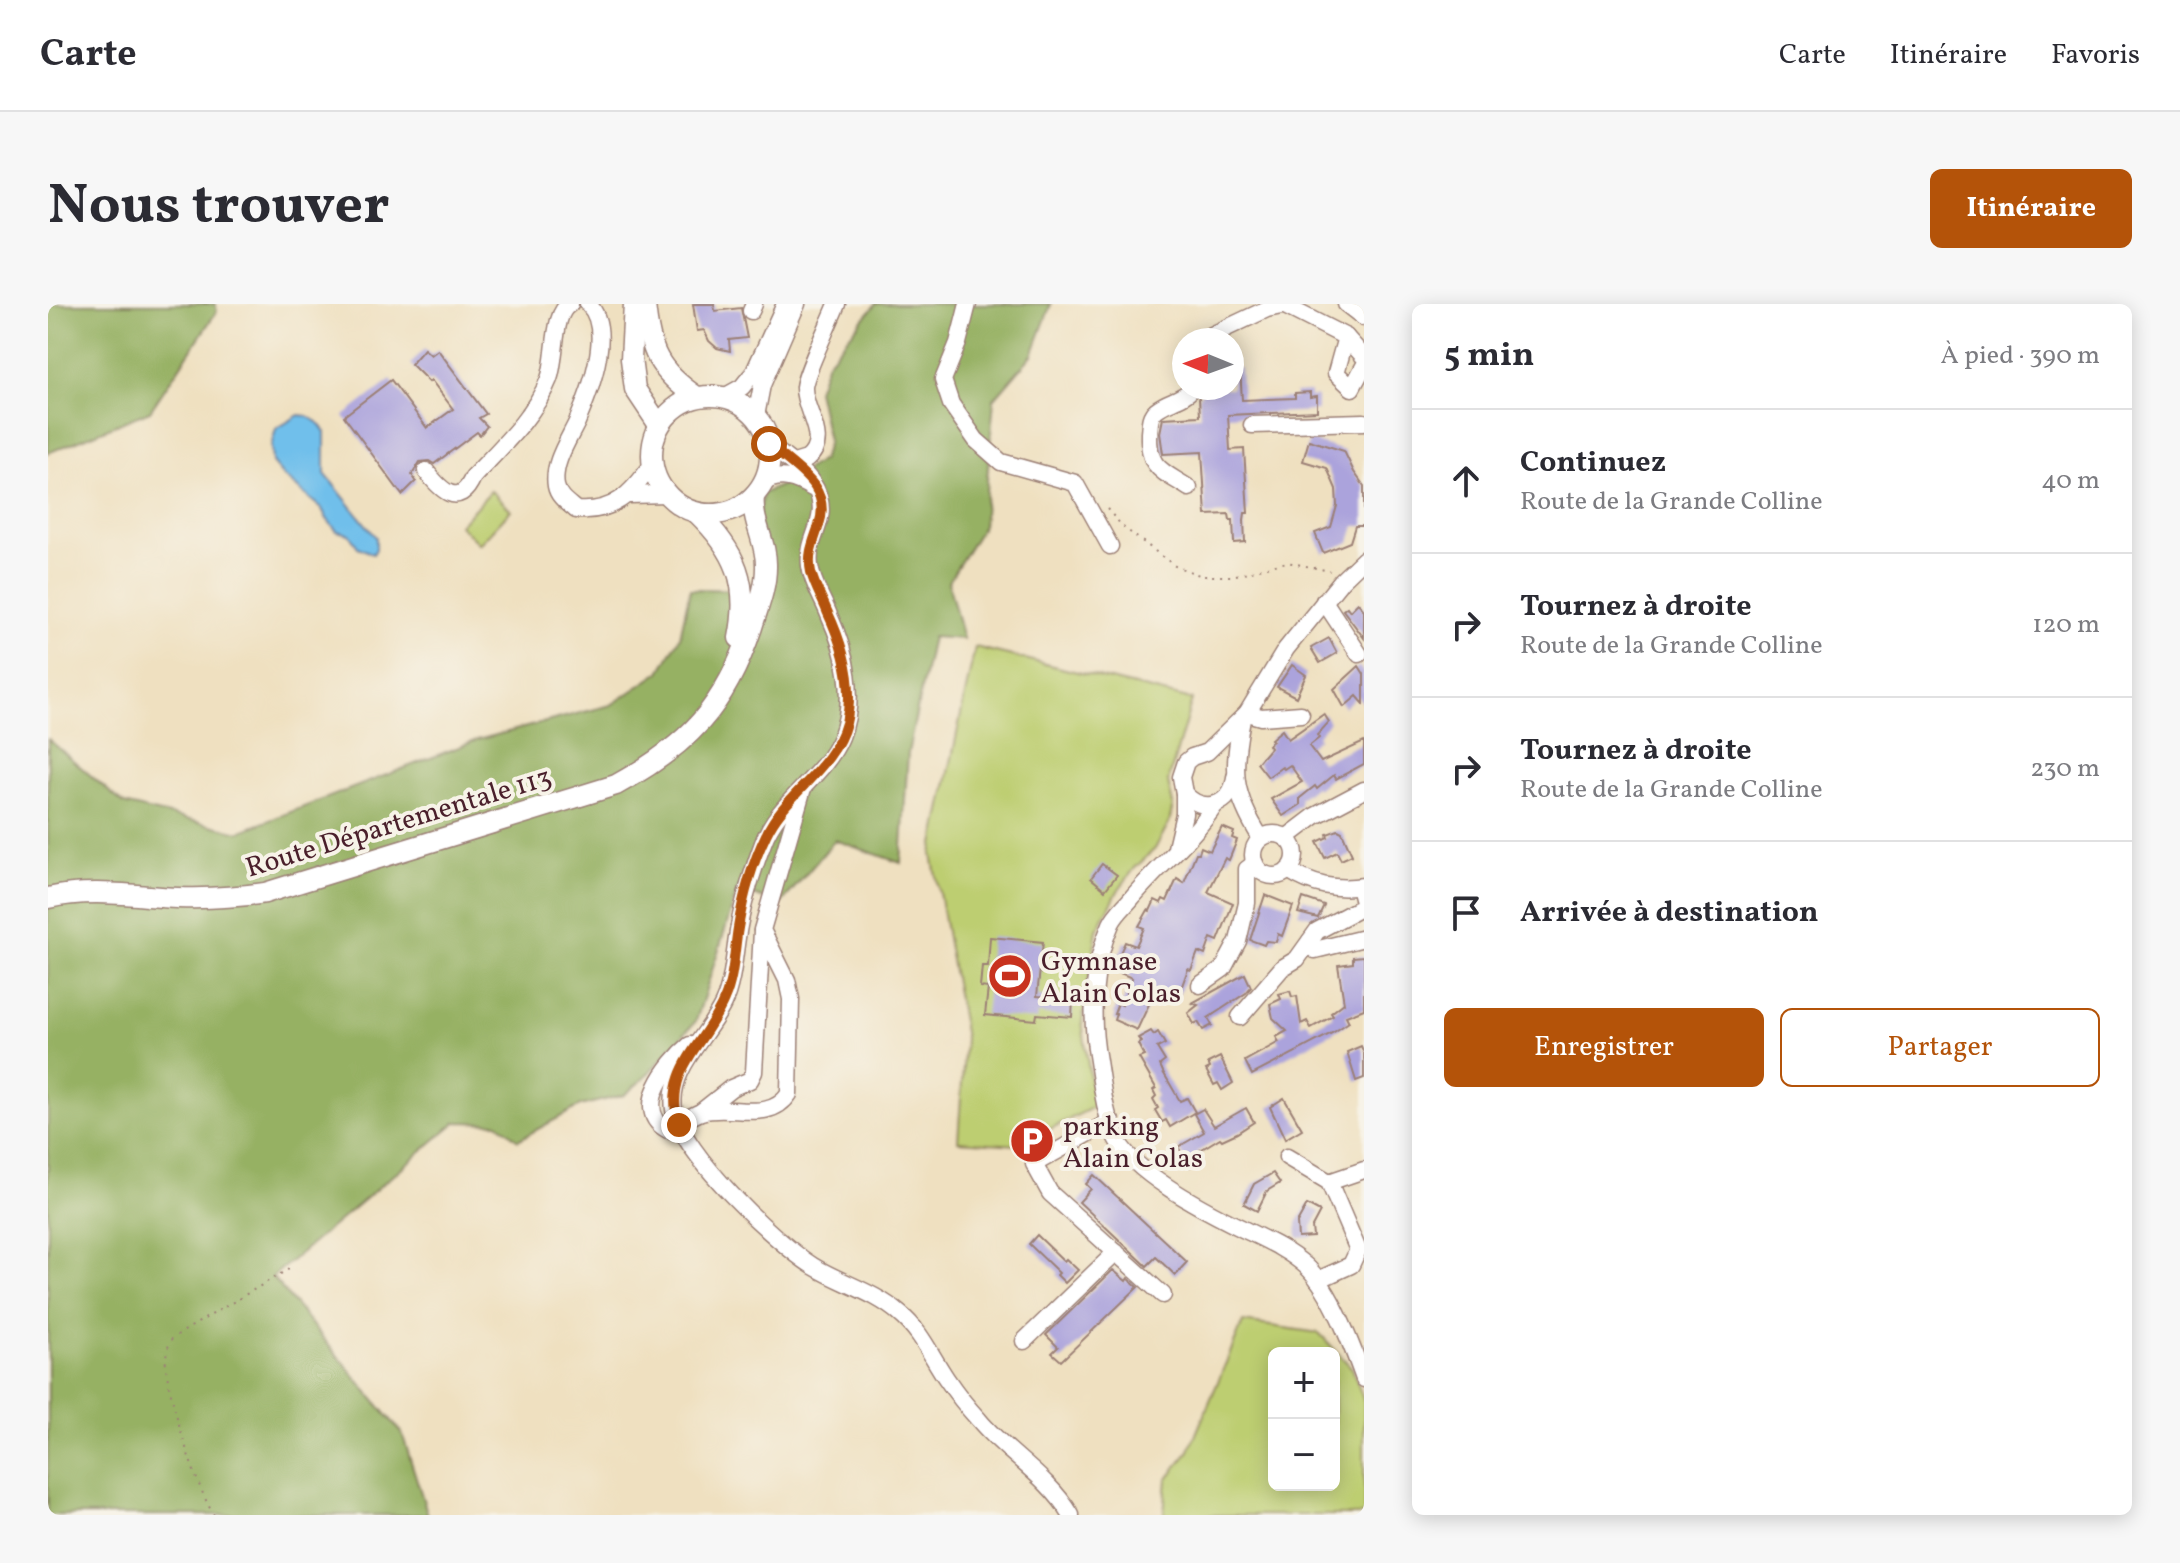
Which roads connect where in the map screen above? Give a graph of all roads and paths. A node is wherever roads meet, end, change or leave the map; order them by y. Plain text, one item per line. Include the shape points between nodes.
1 (570, 304) edge
2 (588, 304) edge
3 (634, 304) edge
4 (645, 304) edge
5 (837, 304) edge
6 (968, 304) edge
7 (1346, 304) edge
8 (787, 305) edge
9 (1289, 305) edge
10 (1364, 318) edge
11 (1227, 328) edge
12 (1346, 337) junction
13 (1364, 357) edge
14 (1364, 366) edge
15 (697, 397) junction
16 (724, 397) junction
17 (1178, 400) edge
18 (756, 416) junction
19 (1364, 422) edge
20 (659, 425) junction
21 (1252, 425) dead end
22 (769, 444) junction
23 (794, 463) junction
24 (652, 465) junction
25 (426, 471) dead end
26 (1189, 488) dead end
27 (758, 490) junction
28 (816, 491) junction
29 (666, 494) junction
30 (629, 495) junction
31 (1100, 503) dead end
32 (697, 513) junction
33 (1110, 546) dead end
34 (1364, 559) edge
35 (1345, 577) junction
36 (1324, 601) junction
37 (1359, 654) dead end
38 (724, 690) junction
39 (1301, 714) dead end
40 (1244, 716) junction
41 (1207, 752) junction
42 (1234, 774) junction
43 (804, 785) junction
44 (1364, 790) edge
45 (1184, 793) junction
46 (1220, 803) junction
47 (1248, 819) junction
48 (1261, 838) junction
49 (1286, 838) junction
50 (1175, 851) junction
51 (1255, 863) junction
52 (1288, 870) junction
53 (1362, 887) edge
54 (48, 898) edge
55 (762, 930) junction
56 (1364, 938) edge
57 (1310, 941) junction
58 (1200, 985) dead end
59 (1240, 1017) dead end
60 (701, 1112) junction
61 (1111, 1121) junction
62 (679, 1125) junction
63 (1287, 1157) dead end
64 (1364, 1170) edge
65 (1329, 1182) junction
66 (1116, 1252) junction
67 (294, 1266) dead end
68 (1358, 1266) edge
69 (1318, 1280) junction
70 (1163, 1295) dead end
71 (1357, 1337) edge
72 (1024, 1341) dead end
73 (1364, 1379) edge
74 (214, 1515) edge
75 (1071, 1515) edge

1 - 25 street via 560,312 550,378 531,412 469,487 451,495
2 - 30 street via 600,329 599,352 559,462 556,488 576,510 606,509
3 - 20 main road via 635,389
4 - 15 main road via 655,357 674,382
5 - 23 street via 804,387 816,447 807,459
6 - 33 street via 943,380 951,404 976,440 1001,462 1075,483
7 - 10 street
8 - 16 street via 754,372
8 - 18 street
9 - 11 street
9 - 12 street
12 - 13 street
12 - 14 street via 1336,373 1352,388
15 - 16 main road
15 - 20 main road via 675,407
16 - 18 main road
17 - 26 street via 1150,418 1149,454 1156,466
18 - 22 main road
19 - 21 street
20 - 24 main road
22 - 23 street
22 - 27 main road via 770,458
23 - 28 street
24 - 29 main road
24 - 30 street
27 - 28 street via 770,479 786,477
27 - 32 main road via 728,512
27 - 38 main road, Route Départementale 113 via 753,516 766,551 764,590
28 - 43 street via 822,514 810,552 811,571 842,645 847,720 829,758
29 - 30 street
29 - 32 main road
31 - 35 path via 1175,566 1202,576 1232,576 1287,562
32 - 38 main road, Route Départementale 113 via 726,544 742,581 741,628
34 - 35 street
35 - 36 street
36 - 37 street
36 - 40 street
38 - 54 main road, Route Départementale 113 via 680,745 616,785 391,856 237,897 114,892
39 - 40 street
40 - 41 street
40 - 42 street
41 - 42 street via 1224,757
41 - 45 street via 1186,762 1181,777
42 - 46 street via 1234,786
42 - 47 street
43 - 55 street
43 - 62 street via 783,806 766,835 743,905 728,990 680,1069 673,1108
44 - 49 street
45 - 46 street via 1198,804
45 - 50 street
46 - 47 street
46 - 50 street
47 - 48 street
48 - 49 street
48 - 51 street via 1254,850
49 - 52 street via 1295,854
50 - 61 street via 1112,921 1101,951 1092,1016
51 - 52 street via 1269,875
51 - 58 street via 1247,869 1247,903 1238,941 1223,969
52 - 53 street via 1323,887
53 - 57 street via 1364,906 1317,931
55 - 60 street via 754,1072
55 - 60 street via 791,999 789,1094 782,1105 768,1110
56 - 57 street via 1315,950
57 - 59 street
60 - 62 street
61 - 66 street via 1034,1164 1050,1193
61 - 69 street via 1128,1156 1149,1175 1281,1248
62 - 75 street via 703,1163 771,1232 811,1265 903,1316 976,1417 1048,1485
63 - 65 street
64 - 65 street
65 - 68 street via 1358,1250
66 - 70 street
66 - 72 street
67 - 74 path via 172,1338 166,1351 184,1439
68 - 69 street
69 - 71 street
71 - 73 street

